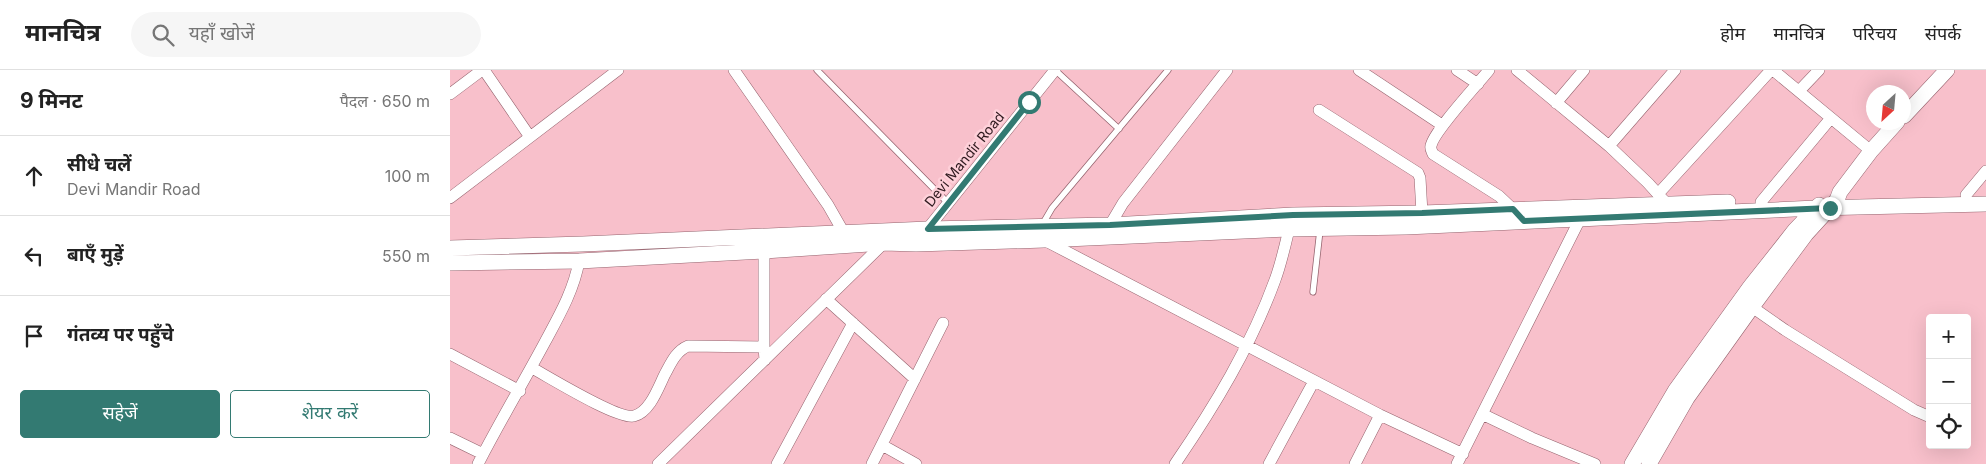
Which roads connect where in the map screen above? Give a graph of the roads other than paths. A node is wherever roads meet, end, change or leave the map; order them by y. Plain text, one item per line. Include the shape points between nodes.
1 (483, 70) edge
2 (618, 70) edge
3 (734, 70) edge
4 (817, 70) edge
5 (1055, 70) edge
6 (1168, 70) edge
7 (1227, 70) edge
8 (1359, 70) edge
9 (1457, 70) edge
10 (1489, 70) edge
11 (1517, 70) edge
12 (1584, 70) edge
13 (1675, 70) edge
14 (1772, 70) edge
15 (1820, 70) edge
16 (1947, 70) edge
17 (1478, 84) junction
18 (1799, 91) junction
19 (450, 94) edge
20 (1556, 103) junction
21 (1911, 109) edge
22 (1319, 110) dead end
23 (1831, 118) junction
24 (1442, 125) junction
25 (1119, 129) junction
26 (1890, 130) edge
27 (530, 137) junction
28 (1609, 146) junction
29 (1871, 151) junction
30 (1986, 171) edge
31 (1986, 194) edge
32 (1966, 195) junction
33 (450, 198) edge
34 (1662, 198) junction
35 (1830, 201) junction
36 (1761, 202) junction
37 (948, 203) junction
38 (1986, 204) edge
39 (1513, 209) junction
40 (1422, 213) junction
41 (1580, 219) junction
42 (1321, 221) junction
43 (1524, 221) junction
44 (1110, 225) junction
45 (928, 229) junction
46 (1289, 229) junction
47 (896, 231) junction
48 (844, 233) junction
49 (1043, 233) junction
50 (884, 243) junction
51 (916, 244) junction
52 (450, 248) edge
53 (764, 251) junction
54 (579, 261) junction
55 (450, 263) edge
56 (1313, 292) dead end
57 (826, 299) junction
58 (1752, 307) junction
59 (853, 323) junction
60 (943, 323) dead end
61 (1246, 346) junction
62 (764, 347) junction
63 (450, 354) edge
64 (765, 360) junction
65 (532, 368) junction
66 (915, 379) junction
67 (1314, 381) junction
68 (520, 391) junction
69 (1482, 414) junction
70 (1380, 415) junction
71 (1926, 415) edge
72 (450, 438) edge
73 (882, 445) junction
74 (480, 459) edge
75 (1460, 459) edge
76 (658, 464) edge
77 (777, 464) edge
78 (872, 464) edge
79 (916, 464) edge
80 (1175, 464) edge
81 (1269, 464) edge
82 (1355, 464) edge
83 (1596, 464) edge
84 (1632, 464) edge
85 (1649, 464) edge

1 - 19 street
1 - 27 street
2 - 27 street
3 - 48 street
4 - 37 lane
5 - 25 lane
5 - 37 street, Devi Mandir Road
6 - 25 lane
7 - 44 street via 1123,203
8 - 24 street
9 - 17 street
10 - 17 street
11 - 20 street
12 - 20 street
13 - 28 street
14 - 18 street
14 - 34 street
15 - 18 street
16 - 21 street
17 - 24 street
18 - 23 street
20 - 28 street
22 - 40 street via 1418,173
23 - 29 street
23 - 36 street
24 - 39 street via 1430,146 1433,154 1499,196
25 - 49 lane via 1052,208
26 - 29 street
27 - 33 street
28 - 34 street
29 - 35 street
30 - 32 street
31 - 32 street
32 - 35 street
34 - 36 street
34 - 39 street
35 - 36 street
35 - 38 street
35 - 41 street
35 - 58 street
35 - 84 street via 1795,230 1750,287 1680,383
37 - 45 street, Devi Mandir Road
39 - 40 street
39 - 43 street
40 - 42 street
41 - 43 street
41 - 69 street
42 - 43 street via 1406,227
42 - 44 street
42 - 46 street
42 - 56 lane
44 - 49 street
45 - 47 street
45 - 49 street
45 - 51 street, Devi Mandir Road
46 - 49 street
46 - 61 street via 1276,280
47 - 48 street
47 - 50 street
48 - 52 street
49 - 51 street
49 - 61 street
50 - 51 street
50 - 53 street
50 - 57 street
53 - 54 street
53 - 62 street
54 - 55 street
54 - 65 street via 572,288
57 - 59 street
57 - 64 street
58 - 71 street
58 - 85 street via 1687,398
59 - 66 street
59 - 77 street
60 - 66 street
61 - 67 street
61 - 80 street via 1208,415
62 - 64 street
62 - 65 street via 688,346 681,349 648,406 627,417
63 - 68 street
64 - 76 street
65 - 68 street
66 - 73 street
67 - 70 street
67 - 81 street
68 - 74 street
69 - 75 street
69 - 83 street
70 - 75 street
70 - 82 street
72 - 74 street
73 - 78 street
73 - 79 street

